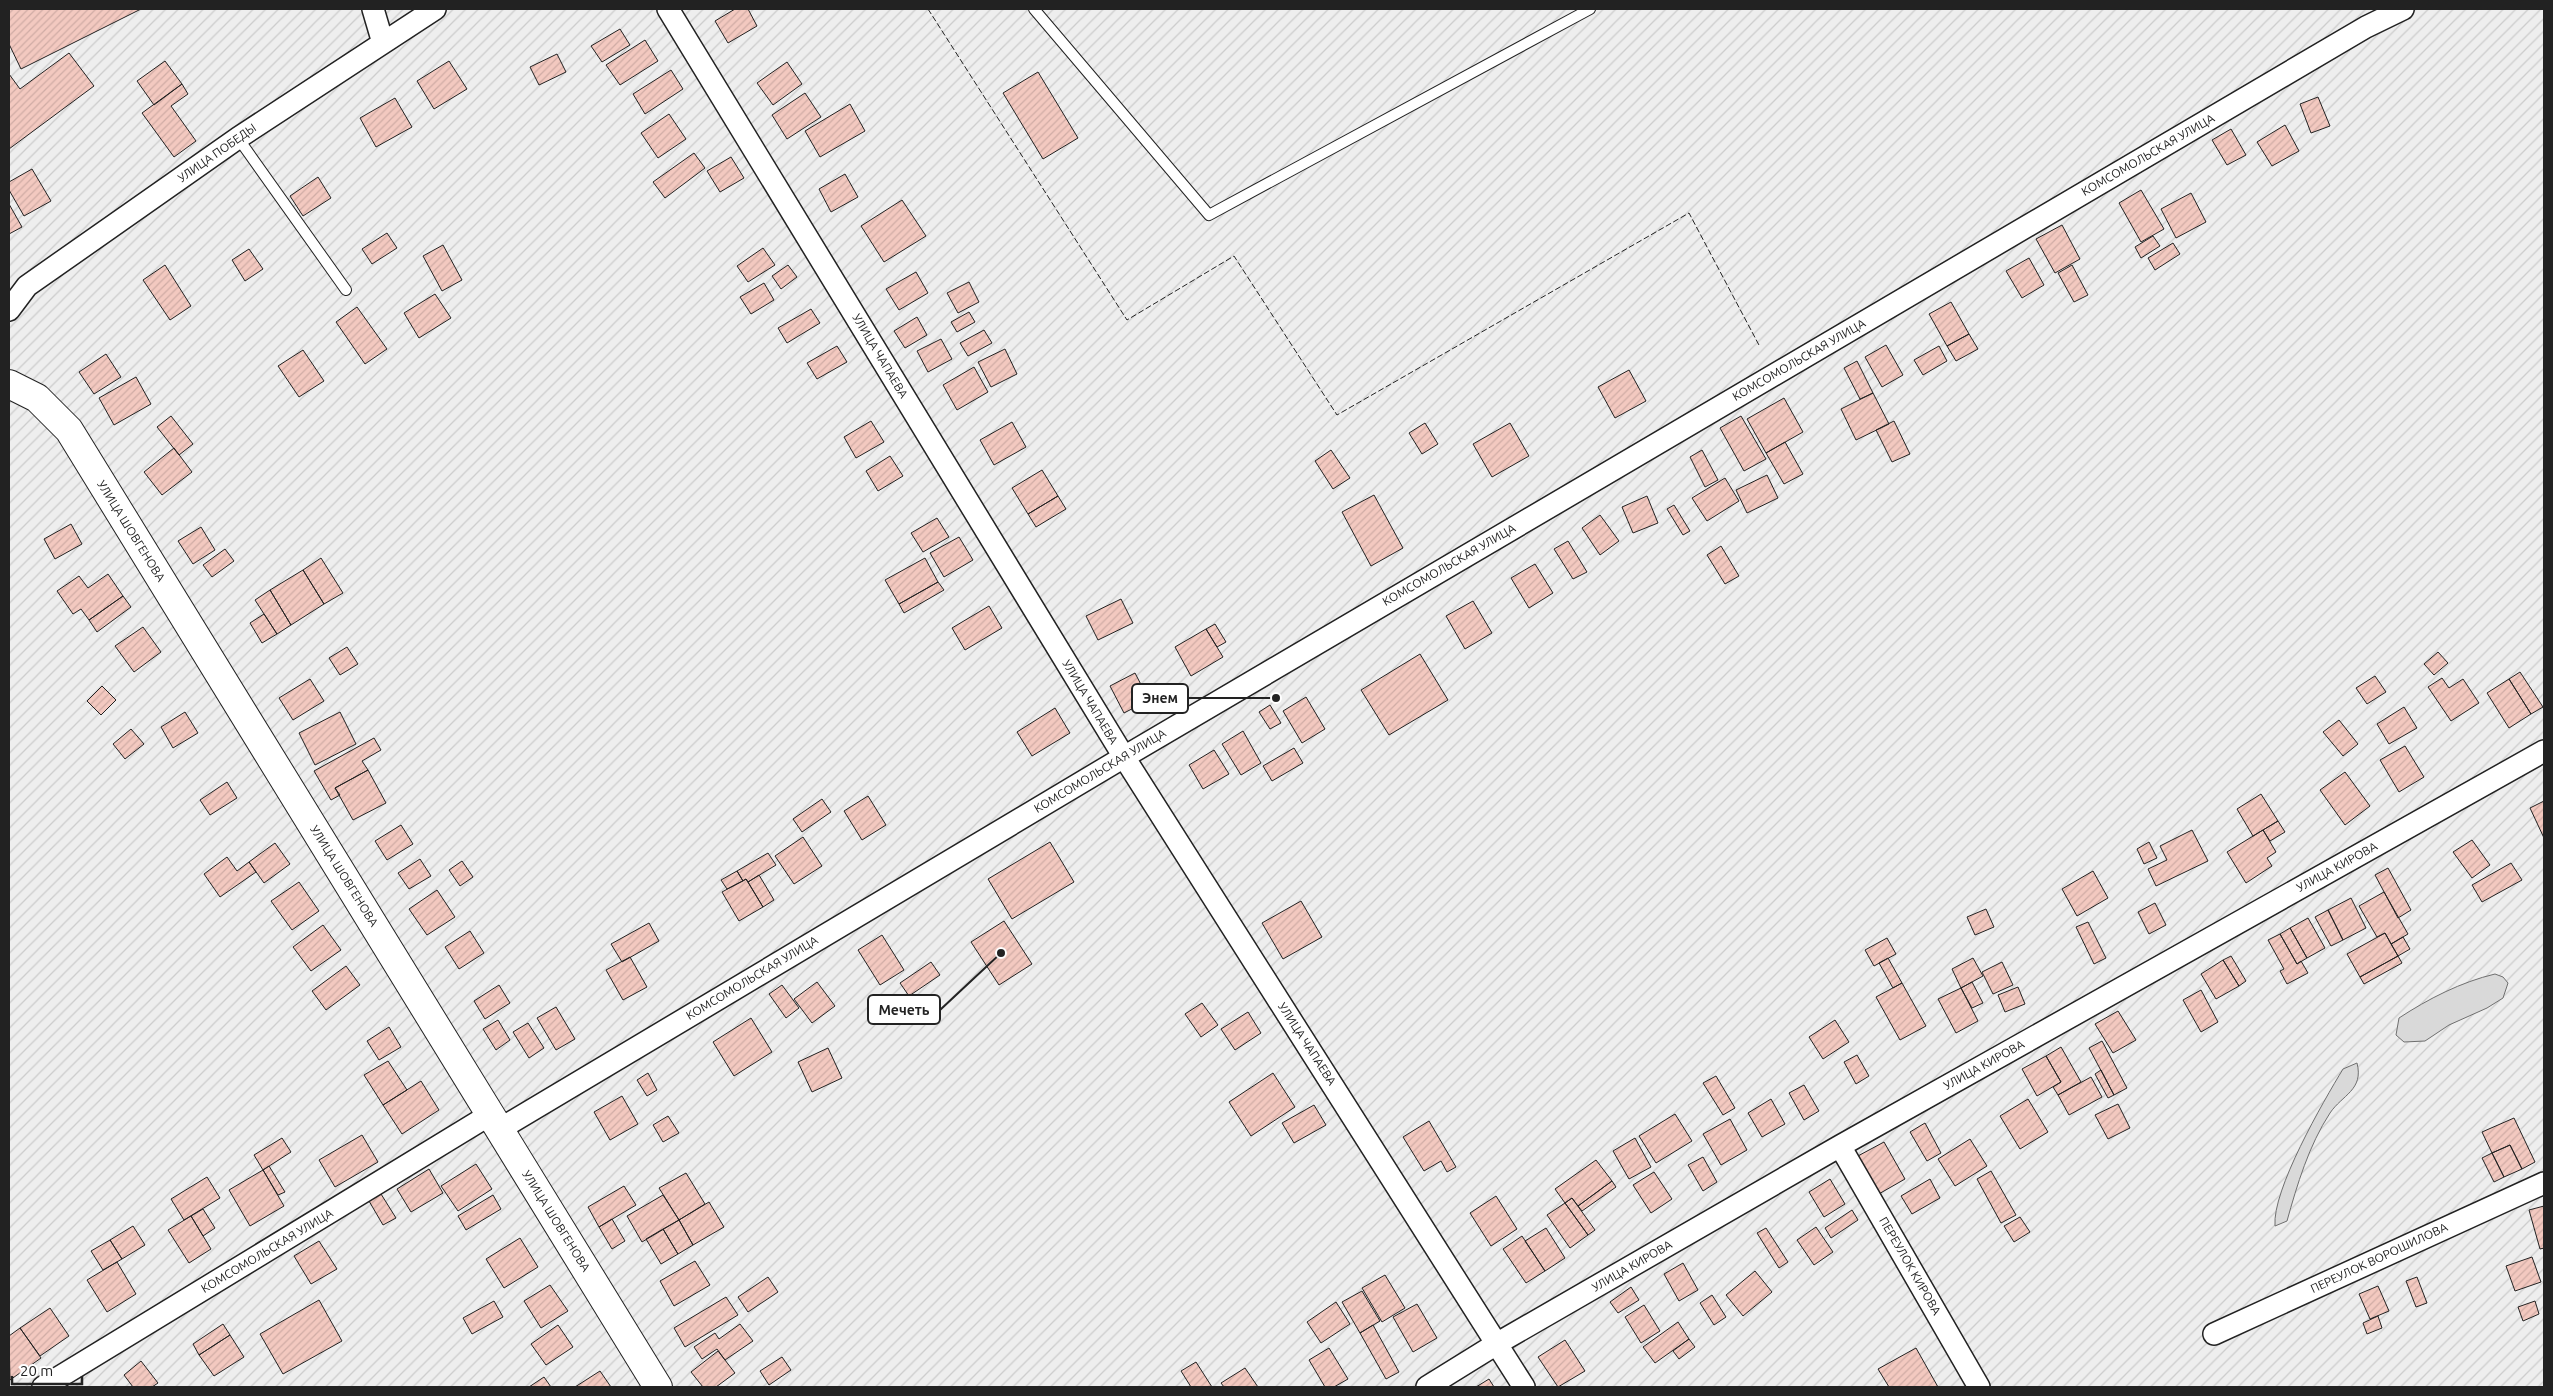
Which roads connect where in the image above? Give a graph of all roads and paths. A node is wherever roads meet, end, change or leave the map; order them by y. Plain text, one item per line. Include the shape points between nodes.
1 (373, 9) edge
2 (435, 9) edge
3 (668, 9) edge
4 (1034, 9) edge
5 (1590, 9) edge
6 (2403, 9) edge
7 (383, 42) junction
8 (238, 138) junction
9 (346, 290) dead end
10 (9, 310) edge
11 (9, 384) edge
12 (2544, 751) edge
13 (1124, 757) junction
14 (495, 1121) junction
15 (1840, 1146) junction
16 (2544, 1183) edge
17 (2214, 1334) dead end
18 (1498, 1343) junction
19 (43, 1387) edge
20 (658, 1387) edge
21 (1428, 1387) edge
22 (1524, 1387) edge
23 (1979, 1387) edge

1 - 7 street
2 - 7 street, УЛИЦА ПОБЕДЫ
3 - 13 street, УЛИЦА ЧАПАЕВА
4 - 5 lane via 1209,215
6 - 13 street, КОМСОМОЛЬСКАЯ УЛИЦА via 2348,37
7 - 8 street, УЛИЦА ПОБЕДЫ
8 - 9 lane
8 - 10 street, УЛИЦА ПОБЕДЫ via 27,286
11 - 14 street, УЛИЦА ШОВГЕНОВА via 37,398 69,430
12 - 15 street, УЛИЦА КИРОВА
13 - 14 street, КОМСОМОЛЬСКАЯ УЛИЦА
13 - 18 street, УЛИЦА ЧАПАЕВА
14 - 19 street, КОМСОМОЛЬСКАЯ УЛИЦА
14 - 20 street, УЛИЦА ШОВГЕНОВА
15 - 18 street, УЛИЦА КИРОВА
15 - 23 street, ПЕРЕУЛОК КИРОВА
16 - 17 street, ПЕРЕУЛОК ВОРОШИЛОВА
18 - 21 street, УЛИЦА КИРОВА
18 - 22 street, УЛИЦА ЧАПАЕВА

